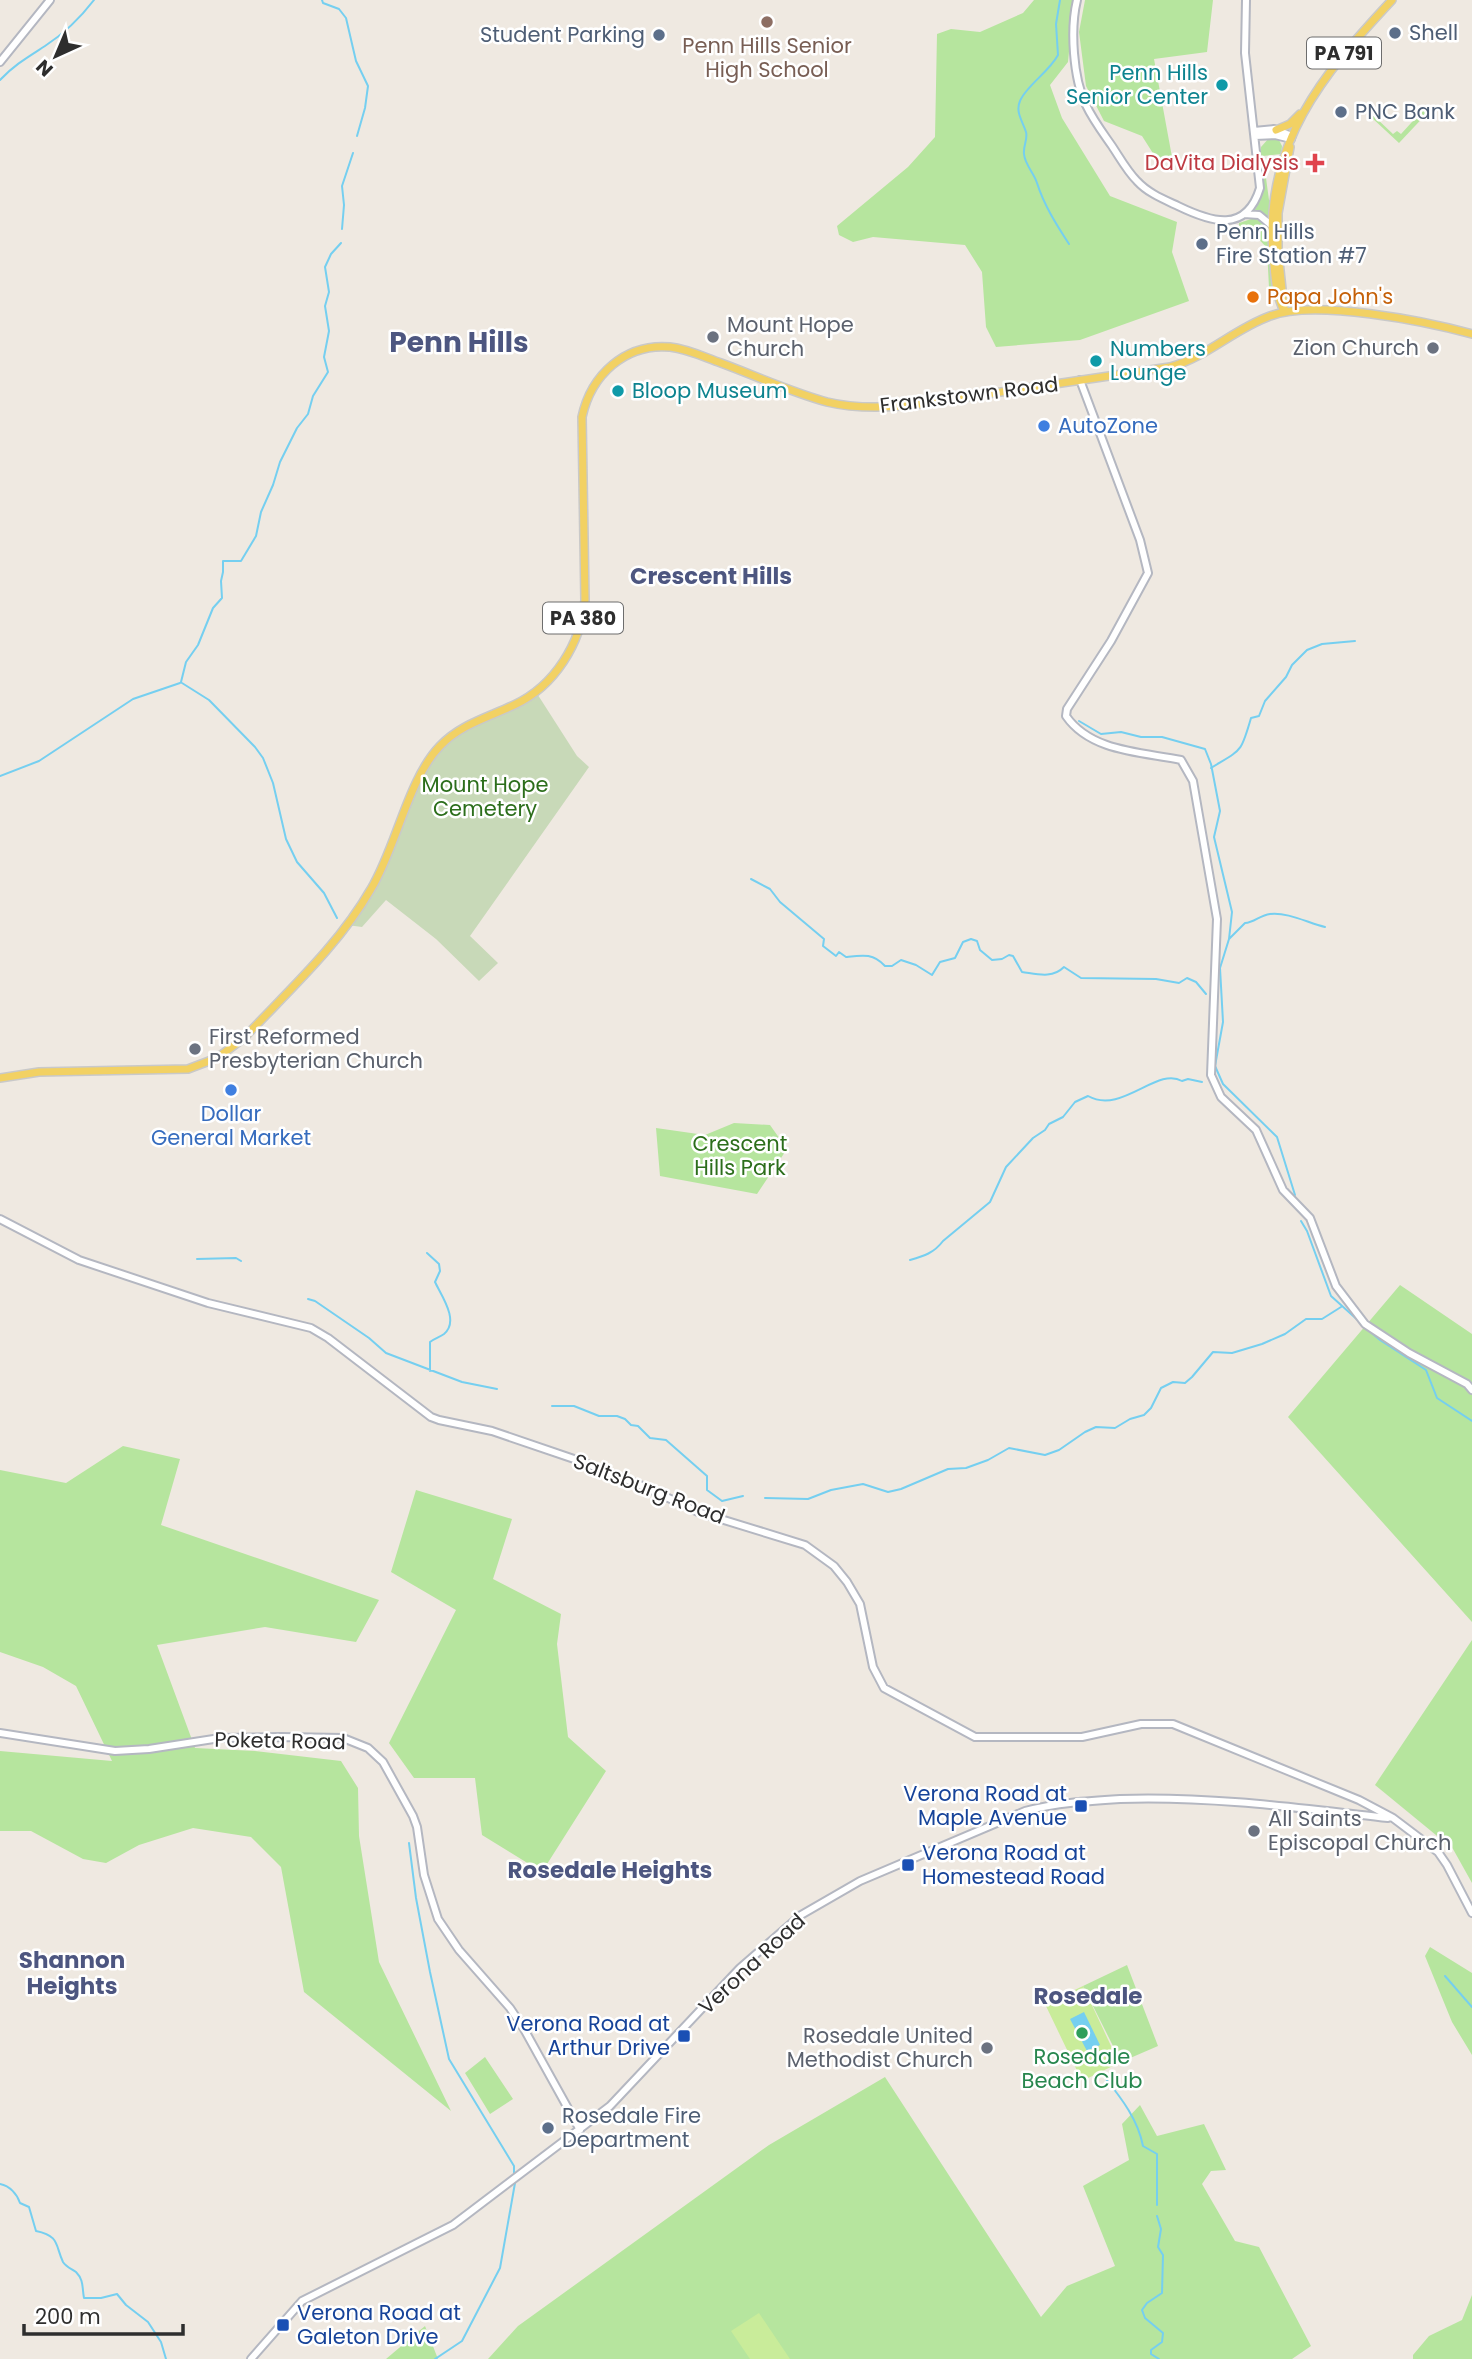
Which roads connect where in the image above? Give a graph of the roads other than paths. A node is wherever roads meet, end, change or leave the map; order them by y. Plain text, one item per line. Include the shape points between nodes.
1 (50, 0) edge
2 (1077, 0) edge
3 (1246, 0) edge
4 (1392, 0) edge
5 (0, 62) edge
6 (1303, 111) junction
7 (1276, 130) junction
8 (1255, 134) junction
9 (1292, 138) junction
10 (1244, 214) junction
11 (1271, 225) junction
12 (1284, 311) junction
13 (1472, 334) edge
14 (1080, 380) junction
15 (0, 1078) edge
16 (0, 1219) edge
17 (1472, 1390) edge
18 (0, 1733) edge
19 (1394, 1818) junction
20 (1472, 1913) edge
21 (580, 2130) junction
22 (251, 2359) edge

1 - 5 street
2 - 10 street via 1073,39 1082,95 1135,180 1203,218 1218,221
3 - 8 street via 1245,53
4 - 6 main road, PA 791 via 1332,67
6 - 7 main road
6 - 9 main road, PA 791
7 - 8 street
7 - 9 street
8 - 9 street
8 - 10 street via 1259,188
9 - 11 main road, PA 791 via 1279,172
9 - 12 main road, PA 791 via 1278,213
10 - 11 street via 1259,215
11 - 12 main road, PA 791 via 1278,300
12 - 13 main road, Frankstown Road / PA 380 via 1383,316
12 - 14 main road, Frankstown Road / PA 380 via 1183,364
14 - 15 main road, Frankstown Road / PA 380 via 866,408 816,398 677,348 649,348 619,359 594,383 582,417 585,600 576,639 561,665 536,692 457,731 434,753 373,886 336,939 244,1038 208,1063 169,1071 39,1072
14 - 17 street via 1148,573 1066,716 1090,738 1116,748 1181,760 1193,781 1217,919 1211,1075 1221,1097 1256,1130 1283,1190 1310,1218 1336,1286 1366,1324
16 - 19 street, Saltsburg Road via 79,1260 208,1303 311,1328 431,1417 492,1431 599,1469 698,1512 805,1545 834,1566 860,1604 873,1667 884,1688 975,1737 1082,1737 1141,1724 1173,1724
18 - 21 street, Poketa Road via 116,1751 220,1738 281,1737 342,1738 368,1748 383,1762 413,1816 438,1919 510,2008
19 - 20 street via 1438,1852
19 - 21 street, Verona Road via 1158,1798 1059,1804 1025,1811 860,1881 801,1915 740,1968 630,2087
21 - 22 street, Verona Road via 453,2225 302,2301

